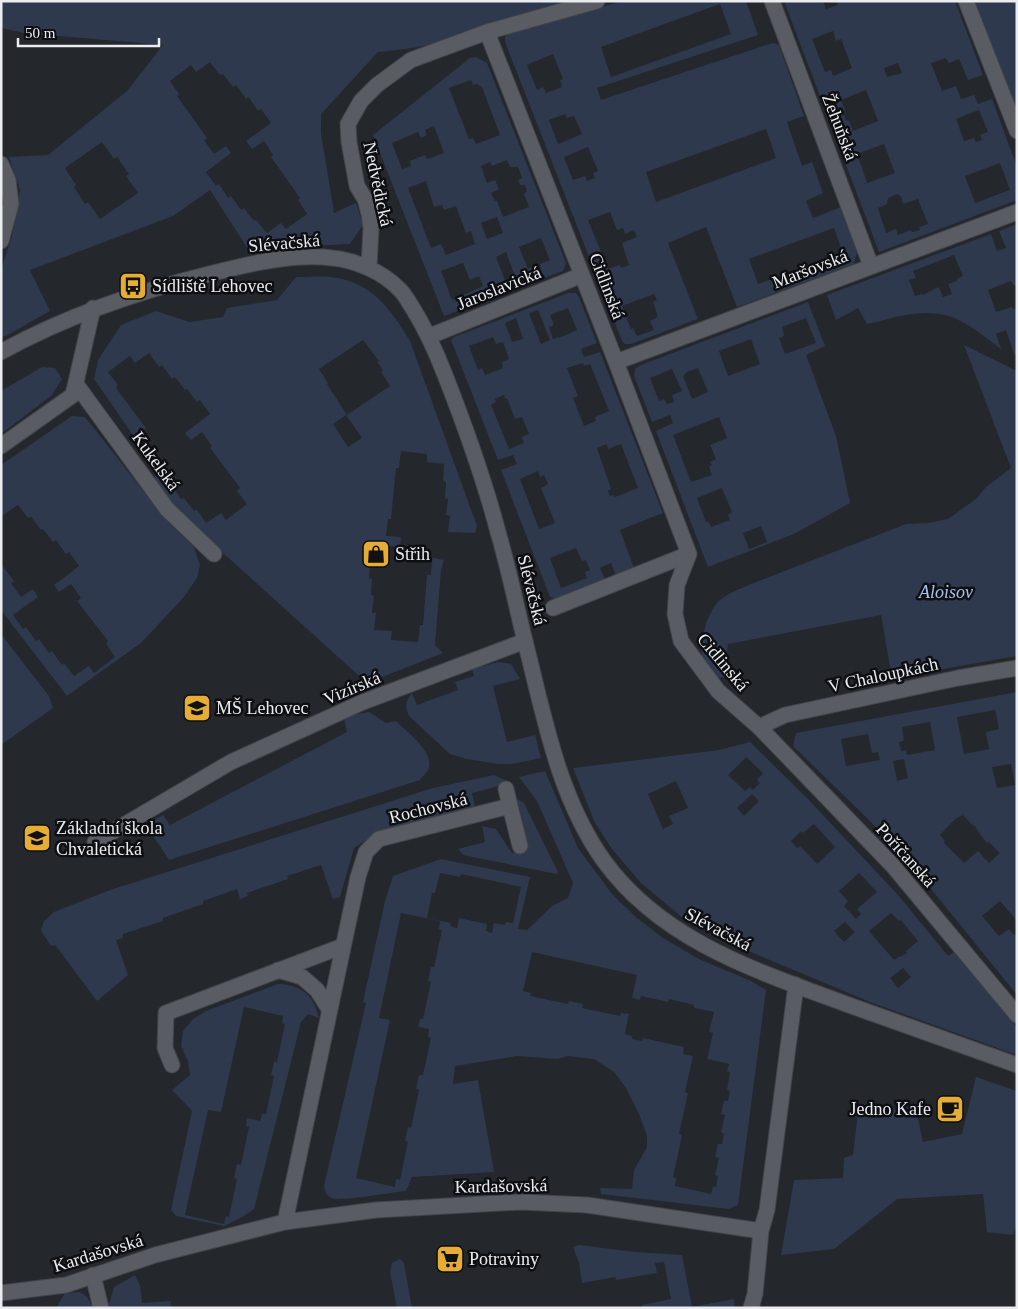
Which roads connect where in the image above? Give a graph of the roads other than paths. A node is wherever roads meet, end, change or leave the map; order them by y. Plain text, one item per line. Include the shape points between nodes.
1 (597, 1) edge
2 (772, 1) edge
3 (966, 1) edge
4 (487, 32) junction
5 (1017, 131) edge
6 (1, 164) edge
7 (1017, 212) edge
8 (1, 241) edge
9 (871, 266) junction
10 (369, 267) junction
11 (582, 276) junction
12 (93, 308) junction
13 (430, 336) junction
14 (1, 352) edge
15 (616, 362) junction
16 (76, 384) junction
17 (1, 446) edge
18 (214, 554) dead end
19 (690, 554) junction
20 (553, 608) dead end
21 (525, 642) junction
22 (1017, 668) edge
23 (759, 727) junction
24 (506, 788) dead end
25 (510, 806) junction
26 (95, 842) dead end
27 (520, 846) dead end
28 (343, 946) junction
29 (278, 970) junction
30 (796, 985) junction
31 (329, 1009) junction
32 (1017, 1015) edge
33 (172, 1065) dead end
34 (1017, 1065) edge
35 (285, 1222) junction
36 (761, 1231) junction
37 (93, 1275) junction
38 (1, 1293) edge
39 (101, 1308) edge
40 (751, 1308) edge

1 - 4 street, Nedvědická
2 - 9 street, Žehuňská
3 - 5 street
4 - 10 street, Nedvědická via 411,60 377,85 353,114 348,124 349,142 371,228
4 - 11 street, Cidlinská
6 - 8 street via 8,180 11,204
7 - 9 street, Maršovská
9 - 15 street, Maršovská
10 - 12 street, Slévačská via 333,258 246,264 158,286
10 - 13 street, Slévačská via 400,289
11 - 13 street, Jaroslavická
11 - 15 street, Cidlinská
12 - 14 street, Slévačská
12 - 16 street
13 - 21 street, Slévačská via 472,448 498,532
15 - 19 street, Cidlinská
16 - 17 street via 73,394
16 - 18 street, Kukelská via 167,509
19 - 20 street
19 - 23 street, Cidlinská via 677,585 675,614 681,641 718,690
21 - 26 street, Vizírská via 363,702 231,762
21 - 30 street, Slévačská via 567,792 604,861 653,914 696,942
22 - 23 street, V Chaloupkách via 785,715
23 - 32 street, Poříčanská via 893,866
24 - 25 street
25 - 27 street
25 - 28 street, Rochovská via 379,839 366,852
28 - 29 street
28 - 31 street, Rochovská
29 - 31 street via 302,977 317,990
29 - 33 street via 166,1013 164,1048
30 - 34 street, Slévačská
30 - 36 street via 767,1210
31 - 35 street, Rochovská
35 - 36 street, Kardašovská via 376,1210 520,1202 587,1205
35 - 37 street, Kardašovská via 155,1255
36 - 40 street
37 - 38 street, Kardašovská via 66,1285
37 - 39 street

